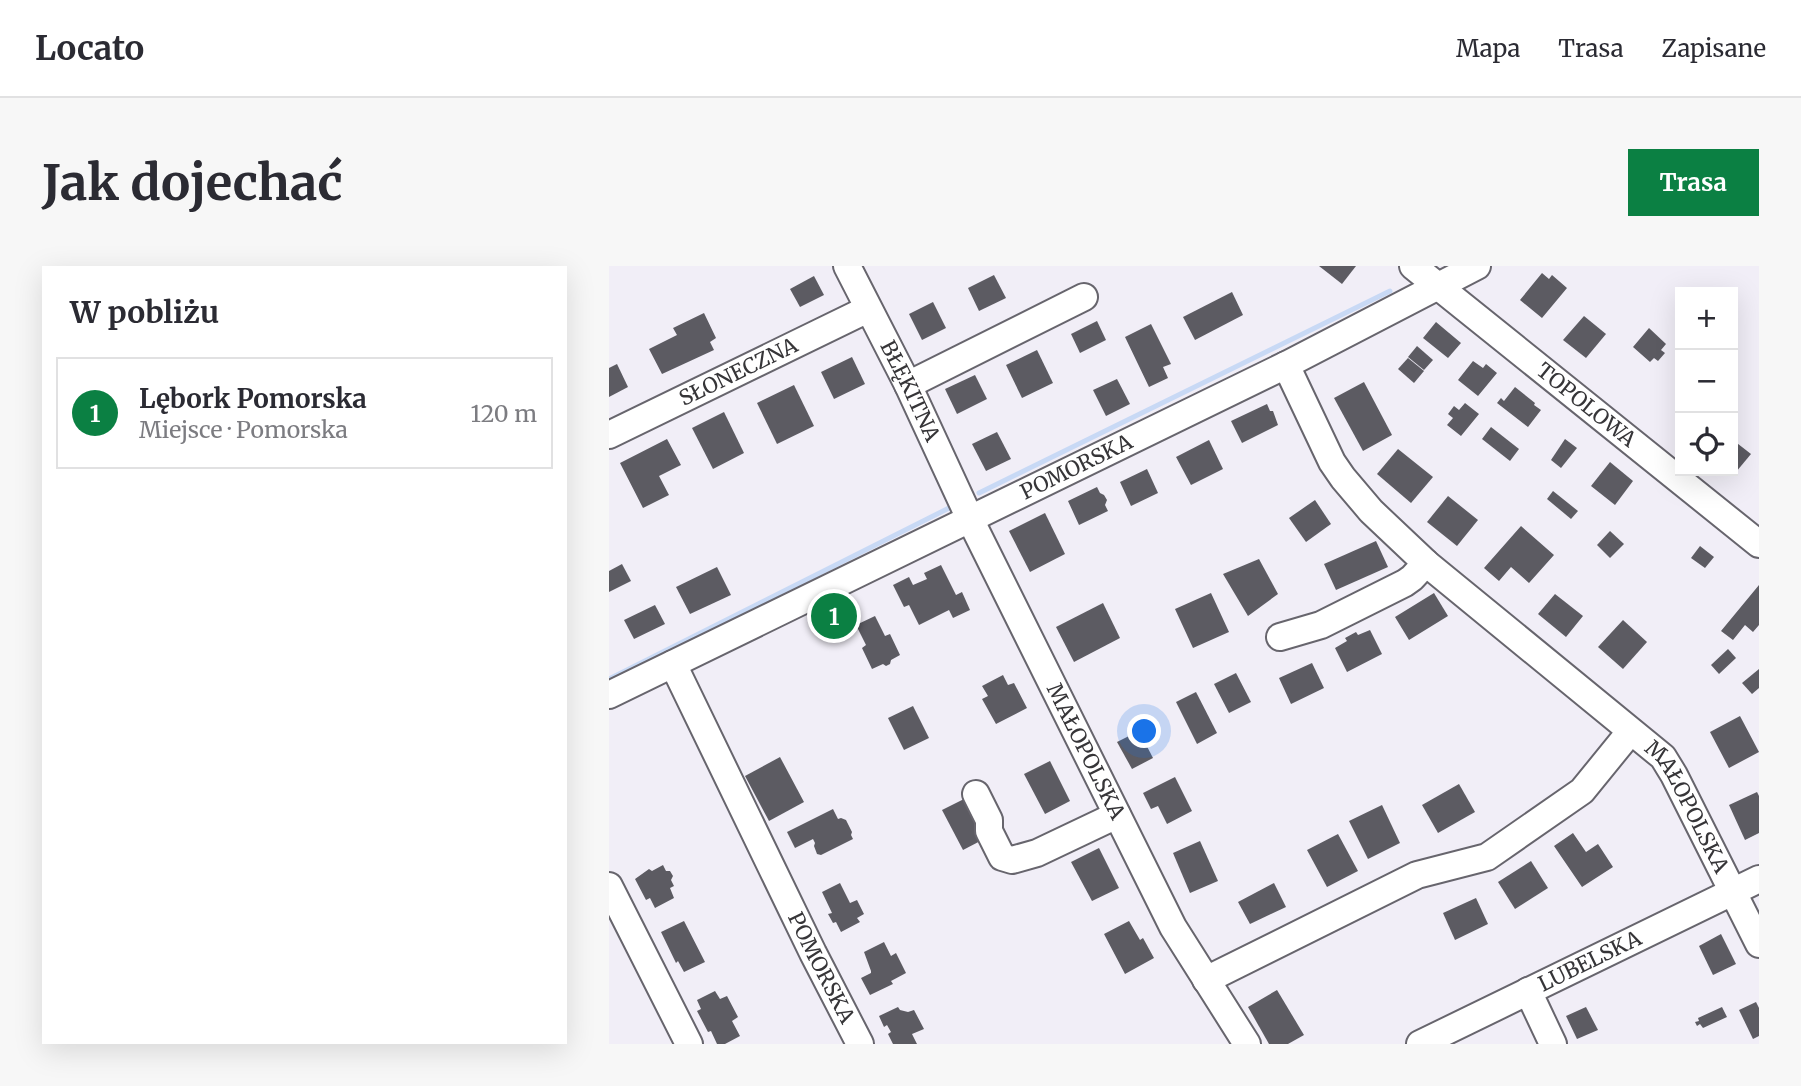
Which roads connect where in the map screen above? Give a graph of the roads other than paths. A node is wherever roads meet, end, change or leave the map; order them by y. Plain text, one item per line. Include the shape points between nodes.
1 (846, 266) edge
2 (1413, 266) edge
3 (1477, 266) edge
4 (1437, 286) junction
5 (1084, 297) dead end
6 (868, 309) junction
7 (1286, 365) junction
8 (908, 385) junction
9 (609, 435) edge
10 (970, 519) junction
11 (1759, 544) edge
12 (1426, 562) junction
13 (1280, 638) dead end
14 (673, 664) junction
15 (609, 695) edge
16 (1630, 732) junction
17 (976, 794) dead end
18 (1117, 815) junction
19 (1759, 878) edge
20 (609, 886) edge
21 (1733, 892) junction
22 (1759, 944) edge
23 (1206, 980) junction
24 (1528, 991) junction
25 (689, 1044) edge
26 (860, 1044) edge
27 (1247, 1044) edge
28 (1420, 1044) edge
29 (1553, 1044) edge

1 - 6 street, BŁĘKITNA
2 - 4 street, TOPOLOWA
3 - 4 street, POMORSKA
4 - 7 street, POMORSKA
4 - 11 street, TOPOLOWA
5 - 8 street
6 - 8 street, BŁĘKITNA
6 - 9 street, SŁONECZNA
7 - 10 street, POMORSKA
7 - 12 street, MAŁOPOLSKA via 1343,478
8 - 10 street, BŁĘKITNA
10 - 14 street, POMORSKA
10 - 18 street, MAŁOPOLSKA
12 - 13 street via 1405,583 1321,625
12 - 16 street, MAŁOPOLSKA
14 - 15 street, POMORSKA
14 - 26 street, POMORSKA
16 - 21 street, MAŁOPOLSKA via 1663,757
16 - 23 street, MAŁOPOLSKA via 1582,791 1487,857 1417,875
17 - 18 street via 1002,857 1012,860
18 - 23 street, MAŁOPOLSKA via 1173,927
19 - 21 street, LUBELSKA
20 - 25 street
21 - 22 street, MAŁOPOLSKA
21 - 24 street, LUBELSKA
23 - 27 street, MAŁOPOLSKA
24 - 28 street, LUBELSKA
24 - 29 street

